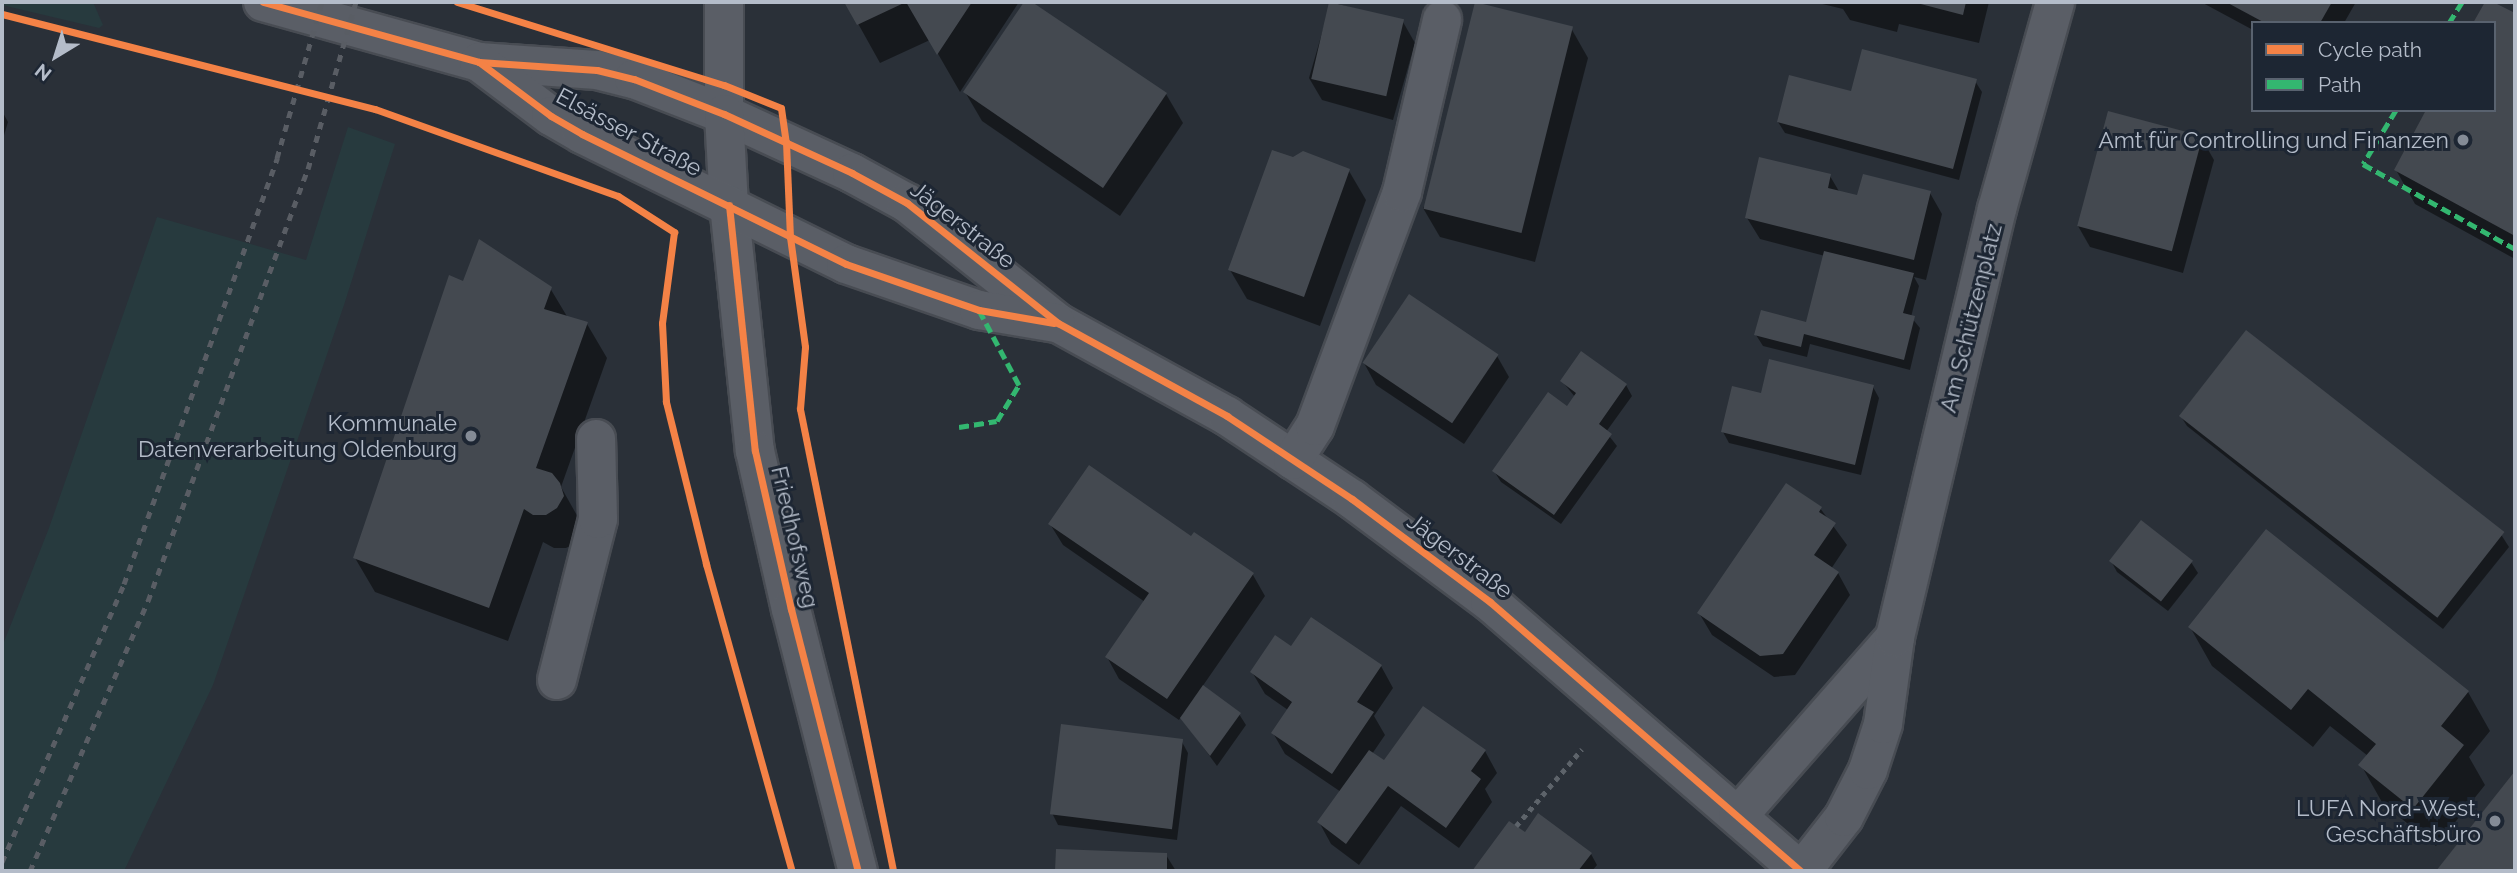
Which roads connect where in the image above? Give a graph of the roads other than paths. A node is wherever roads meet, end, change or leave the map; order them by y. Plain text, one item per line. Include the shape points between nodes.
1 (263, 2) edge
2 (724, 2) edge
3 (2055, 2) edge
4 (1442, 20) dead end
5 (479, 62) junction
6 (724, 114) junction
7 (729, 205) junction
8 (1058, 323) junction
9 (596, 439) dead end
10 (1293, 460) junction
11 (1895, 637) junction
12 (557, 680) dead end
13 (1738, 816) junction
14 (858, 871) edge
15 (1802, 871) edge

1 - 5 street, Elsässer Straße
2 - 6 street, Friedhofsweg
3 - 11 street, Am Schützenplatz via 1997,209
4 - 10 street via 1402,192 1315,426
5 - 6 street, Elsässer Straße via 597,69
5 - 7 street, Elsässer Straße via 582,134
6 - 7 street, Friedhofsweg
6 - 8 street, Jägerstraße via 907,202
7 - 8 street, Jägerstraße via 846,264 979,310
7 - 14 street, Friedhofsweg via 755,451
8 - 10 street, Jägerstraße via 1227,416
9 - 12 street via 598,519
10 - 13 street, Jägerstraße via 1490,602
11 - 13 street, Am Schützenplatz
11 - 15 street, Am Schützenplatz via 1883,723 1868,770 1844,817
13 - 15 street, Jägerstraße

